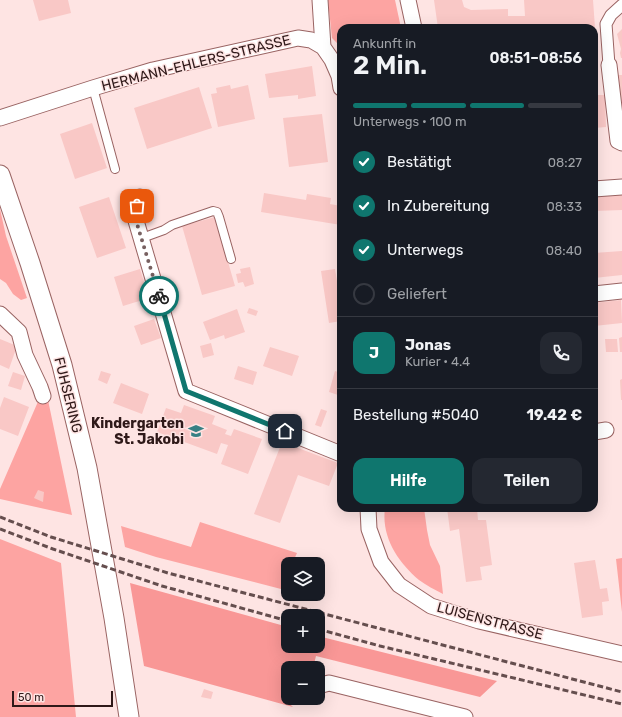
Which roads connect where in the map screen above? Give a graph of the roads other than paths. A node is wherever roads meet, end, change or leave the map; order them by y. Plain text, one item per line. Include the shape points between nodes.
1 (320, 0) edge
2 (408, 0) edge
3 (622, 4) edge
4 (413, 24) edge
5 (323, 47) junction
6 (609, 65) joint
7 (337, 72) edge
8 (93, 88) junction
9 (0, 118) edge
10 (622, 143) edge
11 (115, 169) dead end
12 (0, 175) edge
13 (622, 187) edge
14 (598, 189) edge
15 (140, 197) dead end
16 (142, 238) junction
17 (231, 259) dead end
18 (622, 291) edge
19 (598, 294) edge
20 (0, 314) edge
21 (43, 396) dead end
22 (337, 452) edge
23 (368, 512) edge
24 (622, 654) edge
25 (325, 684) edge
26 (129, 717) edge
27 (464, 717) edge

1 - 5 street
2 - 4 street
3 - 6 street via 610,15 606,24
5 - 7 street
5 - 8 street, HERMANN-EHLERS-STRASSE via 311,40 298,38 153,70
6 - 10 street via 618,142
8 - 9 street, HERMANN-EHLERS-STRASSE
8 - 11 lane
12 - 26 street, FUHSERING via 62,365 86,468 114,618
13 - 14 street
15 - 16 street via 134,214
16 - 17 lane via 213,211 217,212 219,217
16 - 22 street via 186,391
18 - 19 street
20 - 21 street via 19,332 25,355
23 - 24 street, LUISENSTRASSE via 369,529 381,562 399,585 431,606 478,621
25 - 27 street

